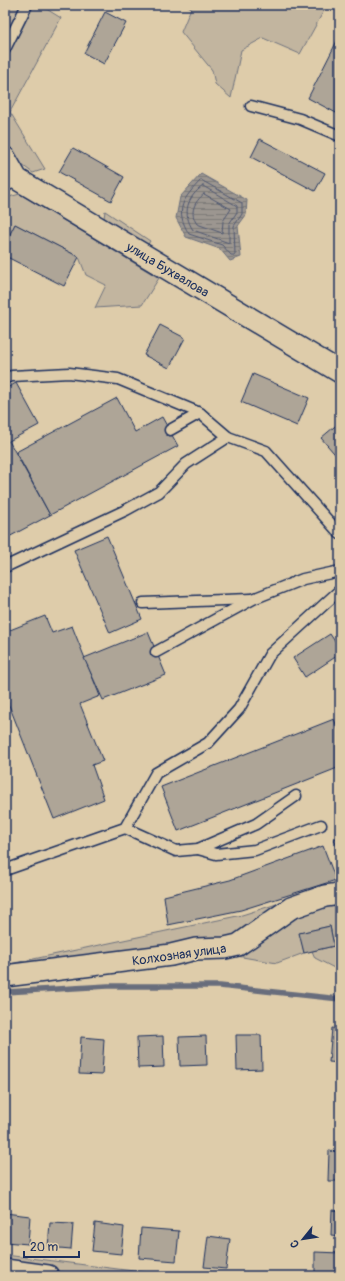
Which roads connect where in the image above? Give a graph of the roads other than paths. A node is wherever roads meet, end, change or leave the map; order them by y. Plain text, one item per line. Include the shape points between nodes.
1 (27, 5) edge
2 (5, 49) edge
3 (251, 106) dead end
4 (340, 136) edge
5 (5, 158) edge
6 (11, 183) edge
7 (340, 372) edge
8 (5, 378) edge
9 (200, 413) junction
10 (170, 430) dead end
11 (228, 437) junction
12 (340, 534) edge
13 (5, 567) edge
14 (340, 571) edge
15 (340, 590) edge
16 (253, 599) junction
17 (143, 603) dead end
18 (156, 652) dead end
19 (296, 796) dead end
20 (321, 825) dead end
21 (125, 828) junction
22 (198, 849) junction
23 (5, 870) edge
24 (340, 894) edge
25 (5, 976) edge
26 (5, 1270) edge
27 (48, 1276) edge

1 - 2 lane
3 - 4 lane via 300,119
5 - 6 street, улица Бухвалова
6 - 7 street, улица Бухвалова
8 - 9 lane via 69,373 118,379
9 - 10 lane
9 - 11 lane
11 - 12 lane via 266,451
11 - 13 lane via 186,464 159,492
14 - 16 lane via 303,579
15 - 21 lane via 270,654 238,709 208,743 156,774
16 - 17 lane
16 - 18 lane
19 - 22 lane via 256,824
20 - 22 lane via 254,850 216,854
21 - 22 lane via 176,851
21 - 23 lane
24 - 25 street, Колхозная улица via 325,896 291,908 232,947 196,949 172,955
26 - 27 street

